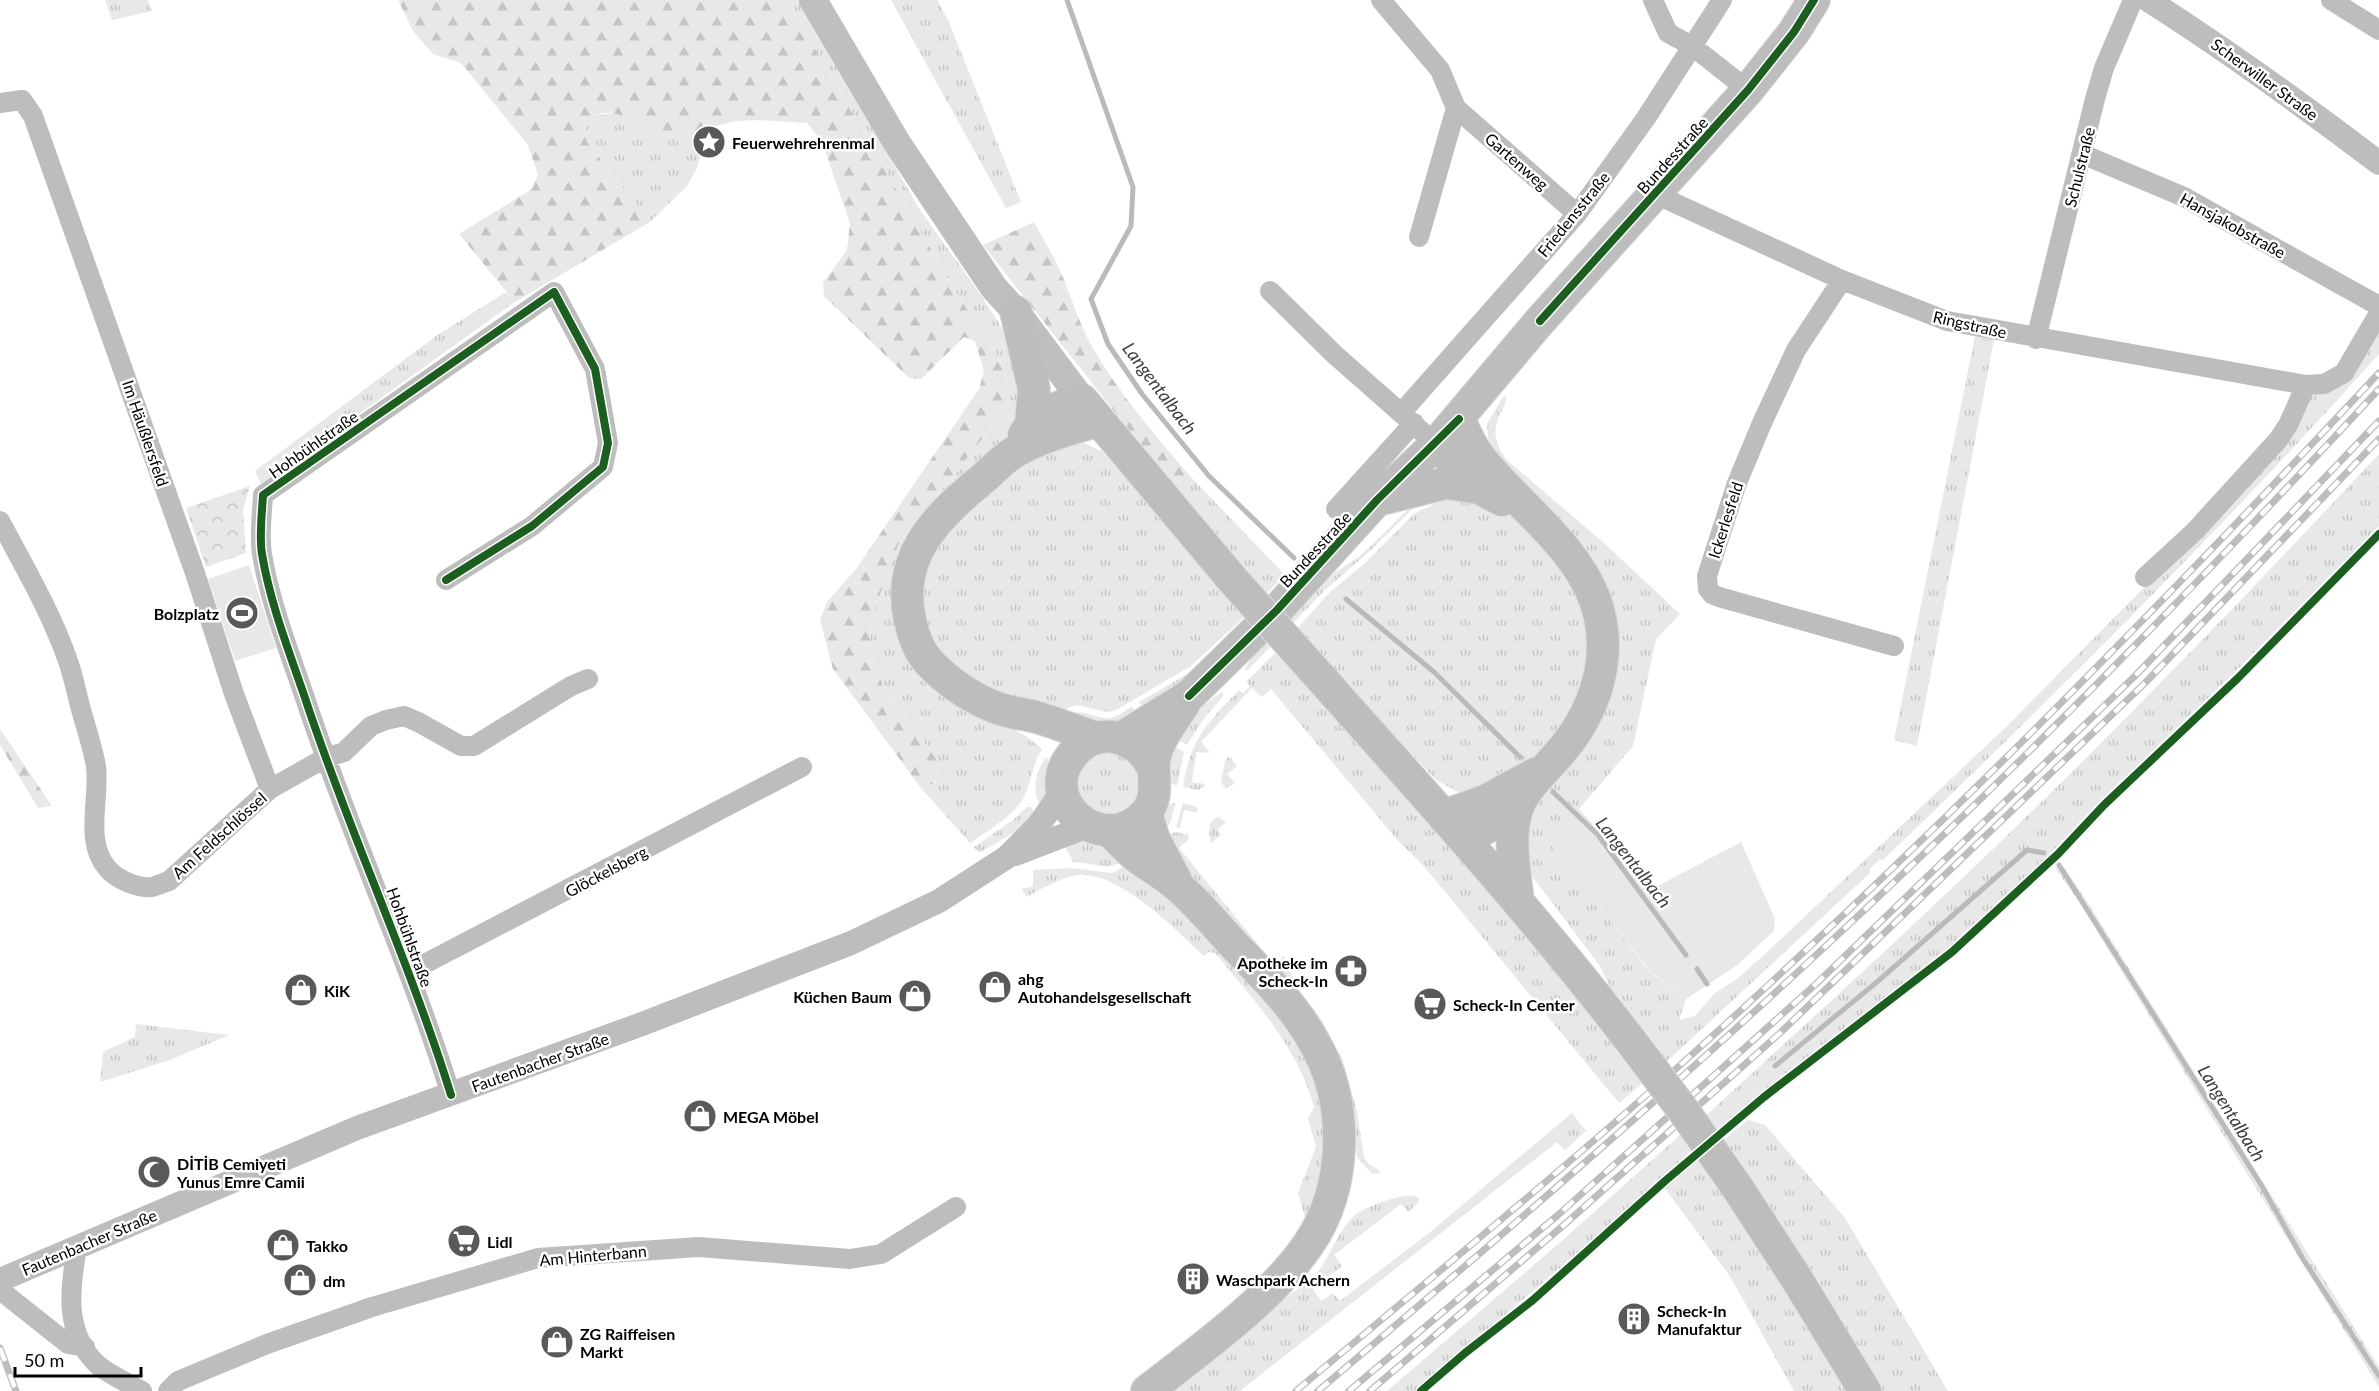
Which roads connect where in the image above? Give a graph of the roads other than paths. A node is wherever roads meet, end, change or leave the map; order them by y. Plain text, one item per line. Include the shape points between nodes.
1 (813, 0) edge
2 (1381, 0) edge
3 (1653, 0) edge
4 (1722, 0) edge
5 (1814, 0) edge
6 (2133, 0) edge
7 (2148, 0) edge
8 (2331, 0) edge
9 (2379, 30) edge
10 (1692, 46) junction
11 (1749, 90) junction
12 (0, 103) edge
13 (1456, 108) junction
14 (2082, 154) junction
15 (2379, 163) edge
16 (1655, 194) junction
17 (1577, 214) junction
18 (1419, 237) dead end
19 (1842, 280) junction
20 (1270, 291) dead end
21 (2379, 306) edge
22 (1016, 312) junction
23 (2379, 313) edge
24 (2036, 339) junction
25 (2306, 385) junction
26 (1090, 410) junction
27 (1459, 419) junction
28 (1417, 426) junction
29 (1023, 437) junction
30 (1479, 488) junction
31 (1377, 500) junction
32 (1336, 509) dead end
33 (1532, 516) junction
34 (0, 521) edge
35 (2145, 577) dead end
36 (446, 580) dead end
37 (1894, 646) dead end
38 (588, 679) dead end
39 (1189, 696) junction
40 (1000, 709) junction
41 (1109, 738) junction
42 (325, 758) junction
43 (1152, 766) junction
44 (802, 767) dead end
45 (1546, 768) junction
46 (1064, 780) junction
47 (270, 789) junction
48 (1520, 802) junction
49 (1146, 813) junction
50 (1453, 827) junction
51 (1099, 828) junction
52 (1007, 857) junction
53 (1180, 887) junction
54 (1518, 902) junction
55 (409, 972) junction
56 (450, 1095) junction
57 (956, 1207) dead end
58 (77, 1247) junction
59 (0, 1280) edge
60 (0, 1290) edge
61 (85, 1347) junction
62 (142, 1391) edge
63 (168, 1391) edge
64 (1147, 1391) edge
65 (1865, 1391) edge

1 - 22 main road via 897,143 994,288
2 - 13 street, Gartenweg via 1440,70
3 - 10 street via 1668,33
4 - 10 street, Friedensstraße
5 - 11 main road, Bundesstraße
6 - 14 street, Schulstraße via 2104,68
7 - 15 street, Scherwiller Straße via 2301,103
8 - 9 street
10 - 11 street
10 - 17 street, Friedensstraße
11 - 16 main road, Bundesstraße
12 - 47 street, Im Häußlersfeld via 22,100 33,116
13 - 17 street, Gartenweg
13 - 18 street
14 - 21 street, Hansjakobstraße via 2184,197
14 - 24 street, Schulstraße
16 - 19 street, Ringstraße
16 - 27 main road, Bundesstraße via 1540,321
17 - 28 street, Friedensstraße
19 - 24 street, Ringstraße via 1947,321
19 - 37 street, Ickerlesfeld via 1796,350 1762,423 1737,483 1707,583 1712,594 1719,597
20 - 28 street via 1334,354
22 - 26 main road
22 - 29 main road via 1034,389
23 - 25 street, Ringstraße via 2344,374 2324,384
24 - 25 street, Ringstraße
25 - 35 street via 2278,440 2195,531
26 - 29 main road via 1071,428
26 - 50 main road, bridge via 1232,579
27 - 28 main road, Bundesstraße
27 - 33 main road via 1479,458
28 - 30 main road
28 - 31 main road, Bundesstraße
28 - 32 street, Friedensstraße
29 - 40 main road via 927,532 908,581 907,603 913,634 927,660 952,683
30 - 31 main road via 1446,483
30 - 33 main road
31 - 39 main road, Bundesstraße via 1277,610
33 - 45 main road via 1569,554 1584,576 1602,627 1600,682 1590,709 1576,733
34 - 47 street, Am Feldschlössel via 68,660 96,766 95,846 108,870 144,887 169,881
36 - 42 street, Hohbühlstraße via 532,526 603,467 608,443 595,369 554,292 263,495 261,552 272,598
38 - 42 street, Am Feldschlössel via 474,746 461,746 404,716 371,726 344,752
39 - 41 main road
39 - 43 main road via 1163,735
40 - 41 main road
40 - 46 main road via 1050,747
41 - 43 main road via 1140,748
41 - 46 main road via 1083,744 1072,754
42 - 47 street, Am Feldschlössel
42 - 55 street, Hohbühlstraße
43 - 49 main road via 1156,790
44 - 55 street, Glöckelsberg
45 - 48 main road
45 - 50 main road via 1485,801
46 - 51 main road via 1067,806 1076,818
46 - 52 street, Fautenbacher Straße via 1038,826
48 - 50 main road via 1502,820 1483,831
48 - 54 main road via 1513,841
49 - 51 main road via 1124,828
49 - 53 main road via 1154,839
50 - 54 main road
51 - 52 street, Fautenbacher Straße
51 - 53 main road
52 - 56 street, Fautenbacher Straße via 939,901 850,943
53 - 64 main road via 1277,990 1315,1042 1336,1105 1339,1155 1324,1218 1282,1278
54 - 65 main road, bridge via 1580,975 1683,1110 1798,1281
55 - 56 street, Hohbühlstraße
56 - 58 street, Fautenbacher Straße via 357,1128
57 - 63 street, Am Hinterbann via 881,1254 850,1259 699,1247 538,1258 372,1306 288,1336 177,1381
58 - 59 street, Fautenbacher Straße
58 - 61 street via 70,1304
60 - 61 street via 68,1344
61 - 62 street via 98,1365

